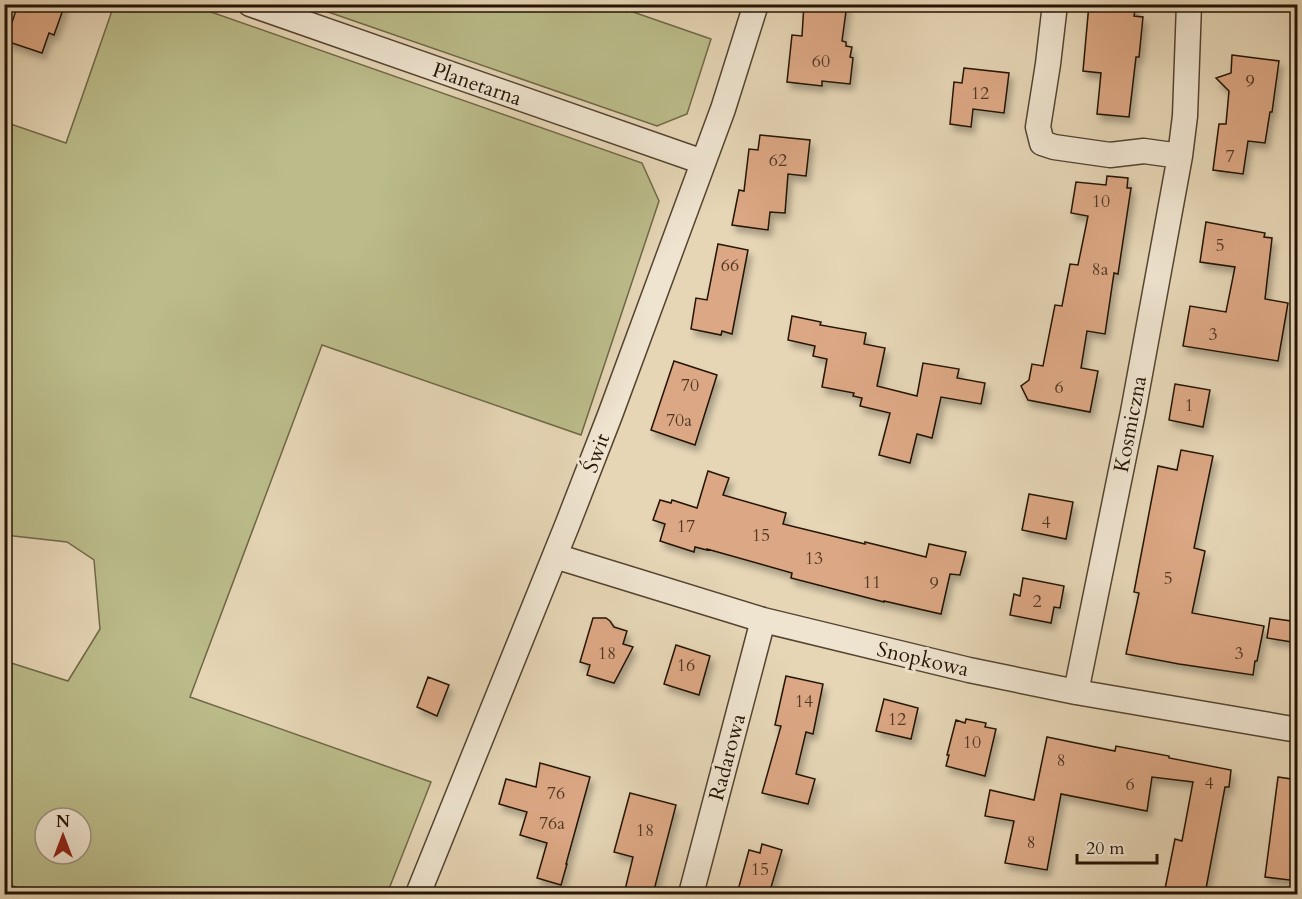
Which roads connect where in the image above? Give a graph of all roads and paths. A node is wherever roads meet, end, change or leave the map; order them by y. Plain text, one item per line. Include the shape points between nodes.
1 (250, 4) edge
2 (756, 4) edge
3 (1054, 4) edge
4 (1189, 4) edge
5 (1180, 156) junction
6 (703, 162) junction
7 (555, 556) junction
8 (763, 620) junction
9 (1076, 692) junction
10 (1298, 730) edge
11 (418, 894) edge
12 (691, 894) edge

1 - 6 street, Planetarna
2 - 6 street, Świt
3 - 5 street via 1038,127 1042,143 1110,154 1144,151
4 - 5 street, Kosmiczna
5 - 9 street, Kosmiczna
6 - 7 street, Świt
7 - 8 street, Snopkowa
7 - 11 street, Świt
8 - 9 street, Snopkowa
8 - 12 street, Radarowa
9 - 10 street, Snopkowa

